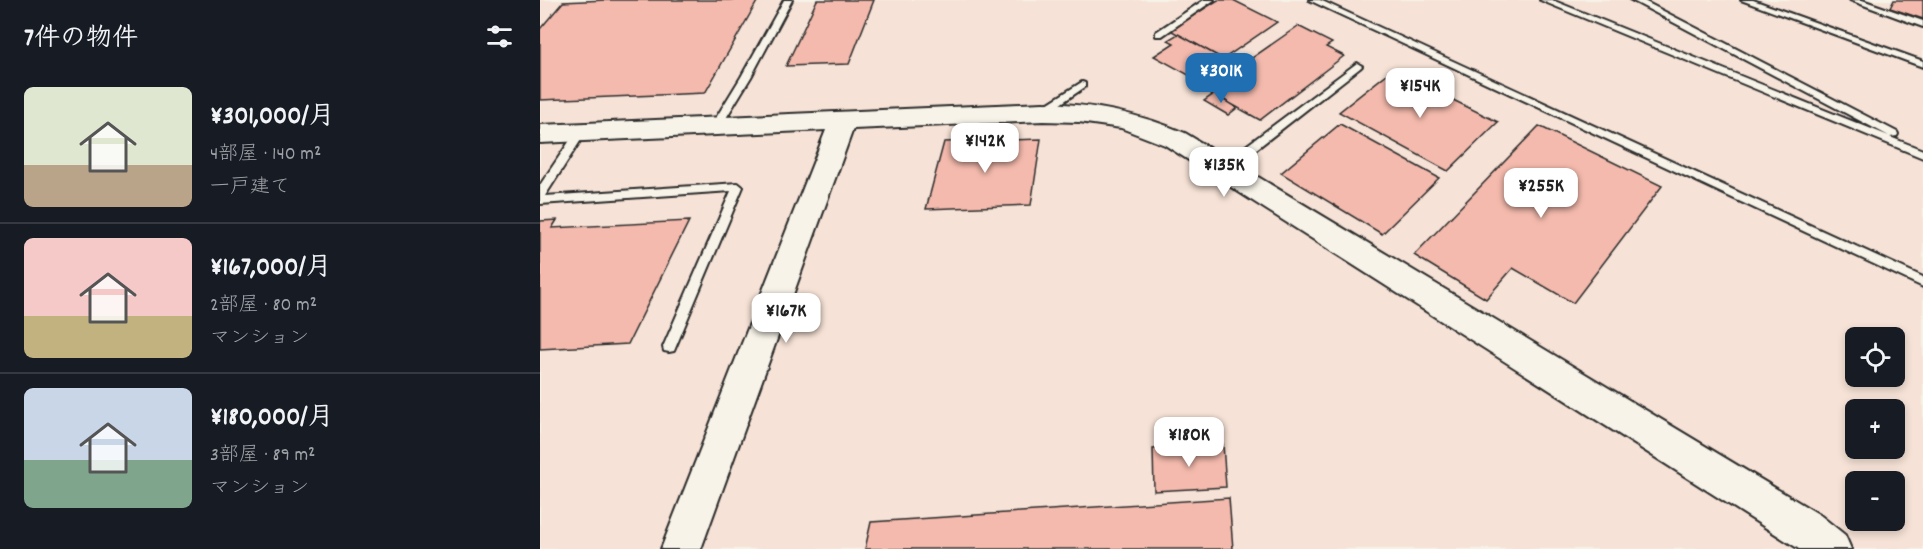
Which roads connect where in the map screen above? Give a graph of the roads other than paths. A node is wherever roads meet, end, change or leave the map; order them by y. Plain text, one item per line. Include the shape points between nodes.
1 (788, 0) edge
2 (1210, 0) edge
3 (1313, 0) edge
4 (1544, 0) edge
5 (1635, 0) edge
6 (1745, 0) edge
7 (1854, 0) edge
8 (1871, 3) edge
9 (1923, 24) edge
10 (1159, 34) dead end
11 (1923, 64) edge
12 (1357, 66) dead end
13 (1082, 85) dead end
14 (1043, 112) junction
15 (843, 120) junction
16 (716, 126) junction
17 (581, 132) junction
18 (540, 134) edge
19 (1923, 152) edge
20 (1223, 169) junction
21 (540, 194) edge
22 (540, 200) edge
23 (1923, 282) edge
24 (669, 347) dead end
25 (681, 549) edge
26 (1831, 549) edge

1 - 16 lane
2 - 10 lane
3 - 23 lane
4 - 19 lane
5 - 19 lane
6 - 11 lane
7 - 8 lane
8 - 9 lane
12 - 20 lane
13 - 14 lane
14 - 15 street
14 - 20 street via 1102,115 1139,123 1175,139
15 - 16 street
15 - 25 street
16 - 17 street
17 - 18 street
17 - 21 lane
20 - 26 street via 1806,529
22 - 24 lane via 738,187

